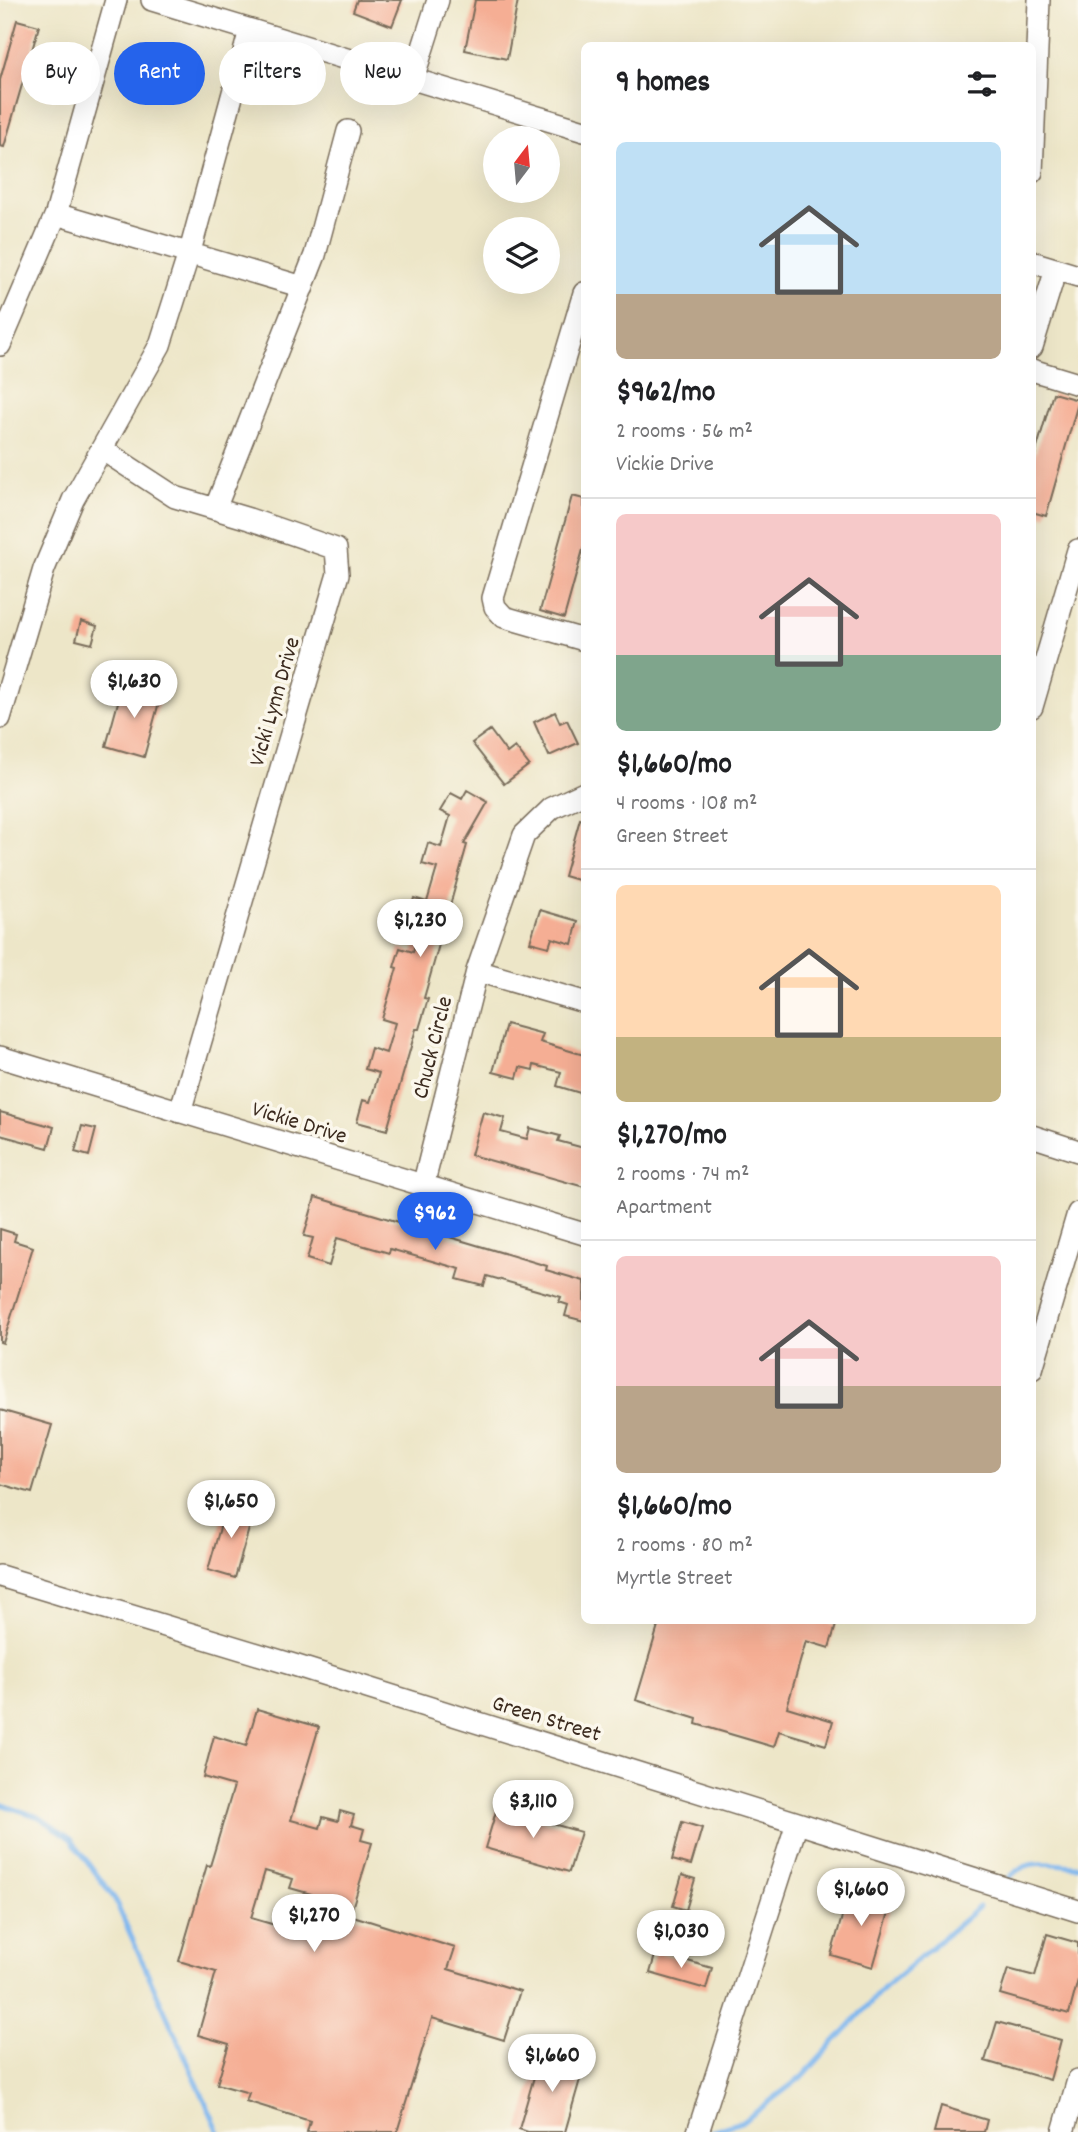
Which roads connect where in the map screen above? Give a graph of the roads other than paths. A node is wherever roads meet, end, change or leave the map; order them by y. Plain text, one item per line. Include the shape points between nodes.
1 (116, 0) edge
2 (152, 0) edge
3 (438, 0) edge
4 (1039, 0) edge
5 (250, 30) junction
6 (425, 42) edge
7 (340, 57) edge
8 (1036, 74) edge
9 (426, 83) edge
10 (581, 130) edge
11 (348, 131) dead end
12 (56, 214) junction
13 (189, 254) junction
14 (1036, 263) edge
15 (1056, 269) junction
16 (1078, 276) edge
17 (303, 287) junction
18 (581, 303) edge
19 (1036, 334) edge
20 (0, 345) edge
21 (1036, 371) edge
22 (1078, 384) edge
23 (103, 450) junction
24 (215, 509) junction
25 (1078, 550) edge
26 (581, 639) edge
27 (1036, 692) edge
28 (0, 718) edge
29 (581, 794) edge
30 (477, 971) junction
31 (581, 1001) edge
32 (0, 1058) edge
33 (180, 1112) junction
34 (1036, 1137) edge
35 (1078, 1151) edge
36 (423, 1186) junction
37 (1078, 1213) edge
38 (581, 1233) edge
39 (1036, 1357) edge
40 (0, 1576) edge
41 (797, 1823) junction
42 (1078, 1911) edge
43 (1078, 2080) edge
44 (698, 2132) edge
45 (1063, 2132) edge

1 - 12 street
2 - 5 street
3 - 6 street
4 - 8 street
5 - 7 street
5 - 13 street
9 - 10 street
11 - 17 street
12 - 13 street
12 - 20 street
13 - 17 street
13 - 23 street via 160,345
14 - 15 street
15 - 16 street
15 - 19 street
17 - 24 street
18 - 26 street via 494,598 504,617
21 - 22 street
23 - 24 street, Vicki Lynn Drive via 175,497
23 - 28 street via 73,500 44,569
24 - 33 street, Vicki Lynn Drive via 336,549 338,574
25 - 27 street
29 - 30 street, Chuck Circle via 552,808 524,835
30 - 31 street
30 - 36 street, Chuck Circle
32 - 33 street, Vickie Drive
33 - 36 street, Vickie Drive
34 - 35 street
36 - 38 street, Vickie Drive
37 - 39 street
40 - 41 street, Green Street
41 - 42 street, Green Street
41 - 44 street
43 - 45 street

